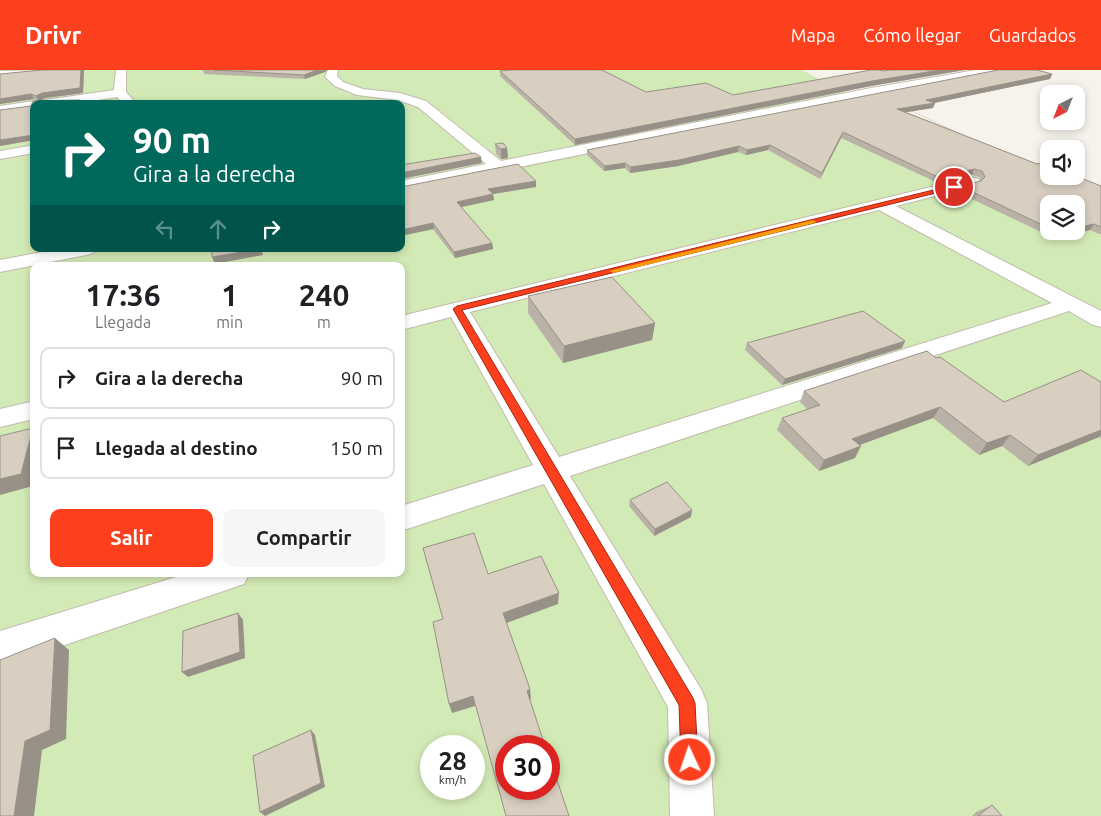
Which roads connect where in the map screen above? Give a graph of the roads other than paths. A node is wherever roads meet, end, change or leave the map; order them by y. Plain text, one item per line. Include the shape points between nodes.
1 (38, 70) edge
2 (120, 70) edge
3 (333, 70) edge
4 (995, 70) edge
5 (0, 74) edge
6 (120, 93) junction
7 (72, 100) edge
8 (127, 100) edge
9 (30, 106) edge
10 (0, 110) edge
11 (30, 150) edge
12 (0, 155) edge
13 (498, 166) junction
14 (972, 182) edge
15 (405, 185) edge
16 (882, 205) junction
17 (71, 252) edge
18 (0, 266) edge
19 (1070, 304) junction
20 (457, 309) junction
21 (1101, 320) edge
22 (405, 322) edge
23 (30, 411) edge
24 (0, 418) edge
25 (551, 471) junction
26 (405, 518) edge
27 (223, 577) edge
28 (0, 648) edge
29 (692, 816) edge

1 - 5 street
2 - 6 street
3 - 13 street via 332,77 339,84 361,92 400,97 422,104
4 - 13 street
6 - 7 street
6 - 8 street
9 - 10 street
11 - 12 street
13 - 15 street
14 - 16 street
16 - 19 street
16 - 20 street
17 - 18 street
19 - 21 street
19 - 25 street
20 - 22 street
20 - 25 street
23 - 24 street
25 - 26 street
25 - 29 street via 687,703
27 - 28 street

